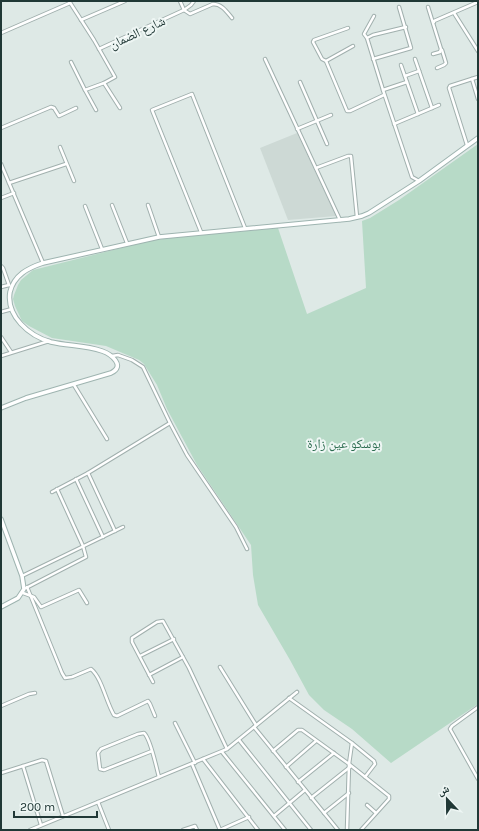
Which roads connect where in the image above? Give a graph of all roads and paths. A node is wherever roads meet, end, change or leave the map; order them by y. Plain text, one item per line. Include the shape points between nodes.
1 (126, 1) edge
2 (180, 1) edge
3 (194, 1) edge
4 (70, 2) edge
5 (478, 2) edge
6 (399, 7) dead end
7 (428, 7) dead end
8 (184, 10) junction
9 (454, 13) junction
10 (374, 16) dead end
11 (232, 18) dead end
12 (82, 20) junction
13 (434, 24) junction
14 (406, 27) junction
15 (348, 28) dead end
16 (1, 33) edge
17 (368, 38) junction
18 (353, 46) dead end
19 (99, 49) junction
20 (442, 49) junction
21 (478, 51) edge
22 (433, 54) dead end
23 (265, 59) dead end
24 (373, 59) junction
25 (415, 59) dead end
26 (326, 61) junction
27 (71, 62) dead end
28 (401, 65) dead end
29 (437, 68) dead end
30 (420, 71) junction
31 (405, 76) junction
32 (478, 77) edge
33 (472, 79) junction
34 (300, 82) dead end
35 (407, 82) junction
36 (104, 83) junction
37 (85, 90) junction
38 (383, 90) junction
39 (384, 95) junction
40 (478, 99) edge
41 (439, 105) dead end
42 (76, 108) dead end
43 (120, 108) dead end
44 (432, 108) junction
45 (96, 110) dead end
46 (418, 114) junction
47 (331, 115) dead end
48 (317, 121) junction
49 (394, 124) junction
50 (1, 128) edge
51 (297, 129) junction
52 (478, 138) edge
53 (327, 144) dead end
54 (467, 145) junction
55 (60, 147) dead end
56 (1, 164) edge
57 (66, 164) junction
58 (316, 168) junction
59 (2, 170) edge
60 (74, 181) dead end
61 (419, 181) junction
62 (9, 183) junction
63 (14, 193) junction
64 (1, 198) edge
65 (112, 205) dead end
66 (148, 205) dead end
67 (85, 206) dead end
68 (358, 217) junction
69 (340, 220) junction
70 (245, 228) junction
71 (201, 232) junction
72 (159, 237) junction
73 (127, 243) junction
74 (102, 249) junction
75 (43, 263) junction
76 (1, 266) edge
77 (13, 284) junction
78 (8, 285) junction
79 (1, 287) edge
80 (12, 309) junction
81 (1, 312) edge
82 (1, 337) edge
83 (49, 341) junction
84 (11, 352) junction
85 (1, 356) edge
86 (112, 356) junction
87 (74, 385) junction
88 (1, 408) edge
89 (170, 423) junction
90 (107, 438) dead end
91 (88, 473) junction
92 (76, 479) junction
93 (57, 489) junction
94 (52, 492) dead end
95 (1, 519) edge
96 (123, 527) dead end
97 (115, 531) junction
98 (103, 537) junction
99 (83, 546) junction
100 (247, 549) dead end
101 (22, 576) junction
102 (24, 589) junction
103 (30, 595) junction
104 (87, 603) dead end
105 (1, 607) edge
106 (174, 639) junction
107 (140, 656) junction
108 (183, 657) junction
109 (220, 667) dead end
110 (149, 675) junction
111 (153, 682) dead end
112 (297, 692) dead end
113 (35, 693) dead end
114 (289, 698) junction
115 (1, 706) edge
116 (478, 707) edge
117 (156, 716) dead end
118 (175, 723) dead end
119 (255, 726) junction
120 (239, 740) junction
121 (316, 741) junction
122 (352, 743) junction
123 (227, 749) junction
124 (152, 751) junction
125 (273, 751) junction
126 (222, 752) junction
127 (334, 753) junction
128 (204, 759) junction
129 (193, 763) junction
130 (23, 766) junction
131 (349, 766) junction
132 (286, 767) junction
133 (1, 773) edge
134 (159, 777) junction
135 (365, 777) junction
136 (478, 779) edge
137 (298, 782) junction
138 (305, 790) junction
139 (349, 793) junction
140 (311, 798) junction
141 (98, 802) junction
142 (289, 803) junction
143 (367, 805) dead end
144 (324, 813) junction
145 (376, 813) junction
146 (63, 816) junction
147 (274, 816) junction
148 (249, 817) junction
149 (41, 825) junction
150 (30, 830) edge
151 (109, 830) edge
152 (183, 830) edge
153 (197, 830) edge
154 (258, 830) edge
155 (285, 830) edge
156 (311, 830) edge
157 (338, 830) edge
158 (348, 830) edge
159 (361, 830) edge

1 - 12 street
2 - 8 street
3 - 8 street, شارع الضمان
4 - 12 street
4 - 16 street
5 - 9 street
6 - 14 street
7 - 13 street
8 - 11 street via 190,14 217,4
8 - 19 street, شارع الضمان
9 - 13 street via 434,21
9 - 21 street
10 - 17 street via 364,34
12 - 19 street
13 - 20 street
14 - 17 street
14 - 24 street via 411,48
15 - 26 street via 313,41 322,59
17 - 24 street
18 - 26 street
19 - 36 street via 115,77
20 - 22 street
20 - 29 street via 446,63
23 - 51 street
24 - 38 street
25 - 30 street
26 - 39 street via 347,111
27 - 37 street
28 - 31 street
30 - 31 street
30 - 44 street
31 - 35 street
32 - 33 street
33 - 40 street
33 - 54 street via 450,86 448,90
34 - 48 street
35 - 38 street
35 - 46 street
36 - 37 street
36 - 43 street
37 - 45 street
38 - 39 street
39 - 49 street
41 - 44 street
42 - 50 street via 59,116 51,107
44 - 46 street
46 - 49 street
47 - 48 street
48 - 51 street
48 - 53 street
49 - 61 street via 412,177
51 - 58 street
52 - 54 main road
54 - 61 main road
55 - 57 street
56 - 59 street
57 - 60 street
57 - 62 street
58 - 68 street via 350,156
58 - 69 street
59 - 62 street
61 - 68 main road via 369,213
62 - 63 street
63 - 64 street
63 - 75 street
65 - 73 street
66 - 72 street
67 - 74 street
68 - 69 main road
69 - 70 main road
70 - 71 main road
70 - 71 street via 192,94 152,110
71 - 72 main road
72 - 73 main road
73 - 74 main road
74 - 75 main road
75 - 77 main road via 23,272
76 - 78 street
77 - 78 street
77 - 80 main road via 10,293
78 - 79 street
80 - 81 street
80 - 83 main road via 24,327
82 - 84 street
83 - 84 street
83 - 86 main road via 94,348
84 - 85 street
86 - 87 main road via 117,365 114,372
86 - 89 street via 118,355 143,367
87 - 88 main road
87 - 90 street
89 - 91 street
89 - 100 street via 190,460 236,528
91 - 92 street
91 - 97 street
92 - 93 street
92 - 98 street
93 - 94 street
93 - 99 street
95 - 101 main road
96 - 97 street
97 - 98 street
98 - 99 street
99 - 101 street
99 - 102 street via 87,555 85,558
101 - 102 main road
102 - 103 street
102 - 103 street
102 - 105 main road via 14,602
103 - 104 street via 41,607 79,590
103 - 117 street via 65,678 91,669 100,682 114,715 117,716 148,701
106 - 107 street
106 - 107 street via 163,621 157,622 132,638
106 - 108 street
107 - 110 street
108 - 110 street
108 - 123 street
109 - 119 street
110 - 111 street
112 - 114 street
113 - 115 street
114 - 119 street
114 - 122 street
116 - 136 street via 450,729
118 - 129 street
119 - 120 street
119 - 125 street
120 - 123 street
120 - 142 street
121 - 125 street via 300,729
121 - 127 street
121 - 132 street
122 - 131 street
122 - 135 street via 375,764
123 - 126 street
124 - 124 street via 146,735 138,734 101,749 98,753 100,769 104,770
124 - 134 street
125 - 132 street
126 - 128 street
126 - 147 street
127 - 131 street
127 - 137 street
128 - 129 street
128 - 148 street
129 - 134 street
129 - 148 street via 220,830
130 - 133 street
130 - 146 street via 46,760
130 - 149 street
131 - 135 street
131 - 139 street
131 - 140 street
132 - 137 street
134 - 141 street
135 - 145 street via 389,798
137 - 138 street
138 - 140 street
138 - 142 street
139 - 144 street
139 - 158 street
140 - 144 street
141 - 146 street
141 - 151 street
142 - 147 street
142 - 156 street
143 - 145 street
144 - 157 street
145 - 159 street
146 - 149 street
147 - 155 street
148 - 154 street
149 - 150 street
152 - 153 street via 193,826

